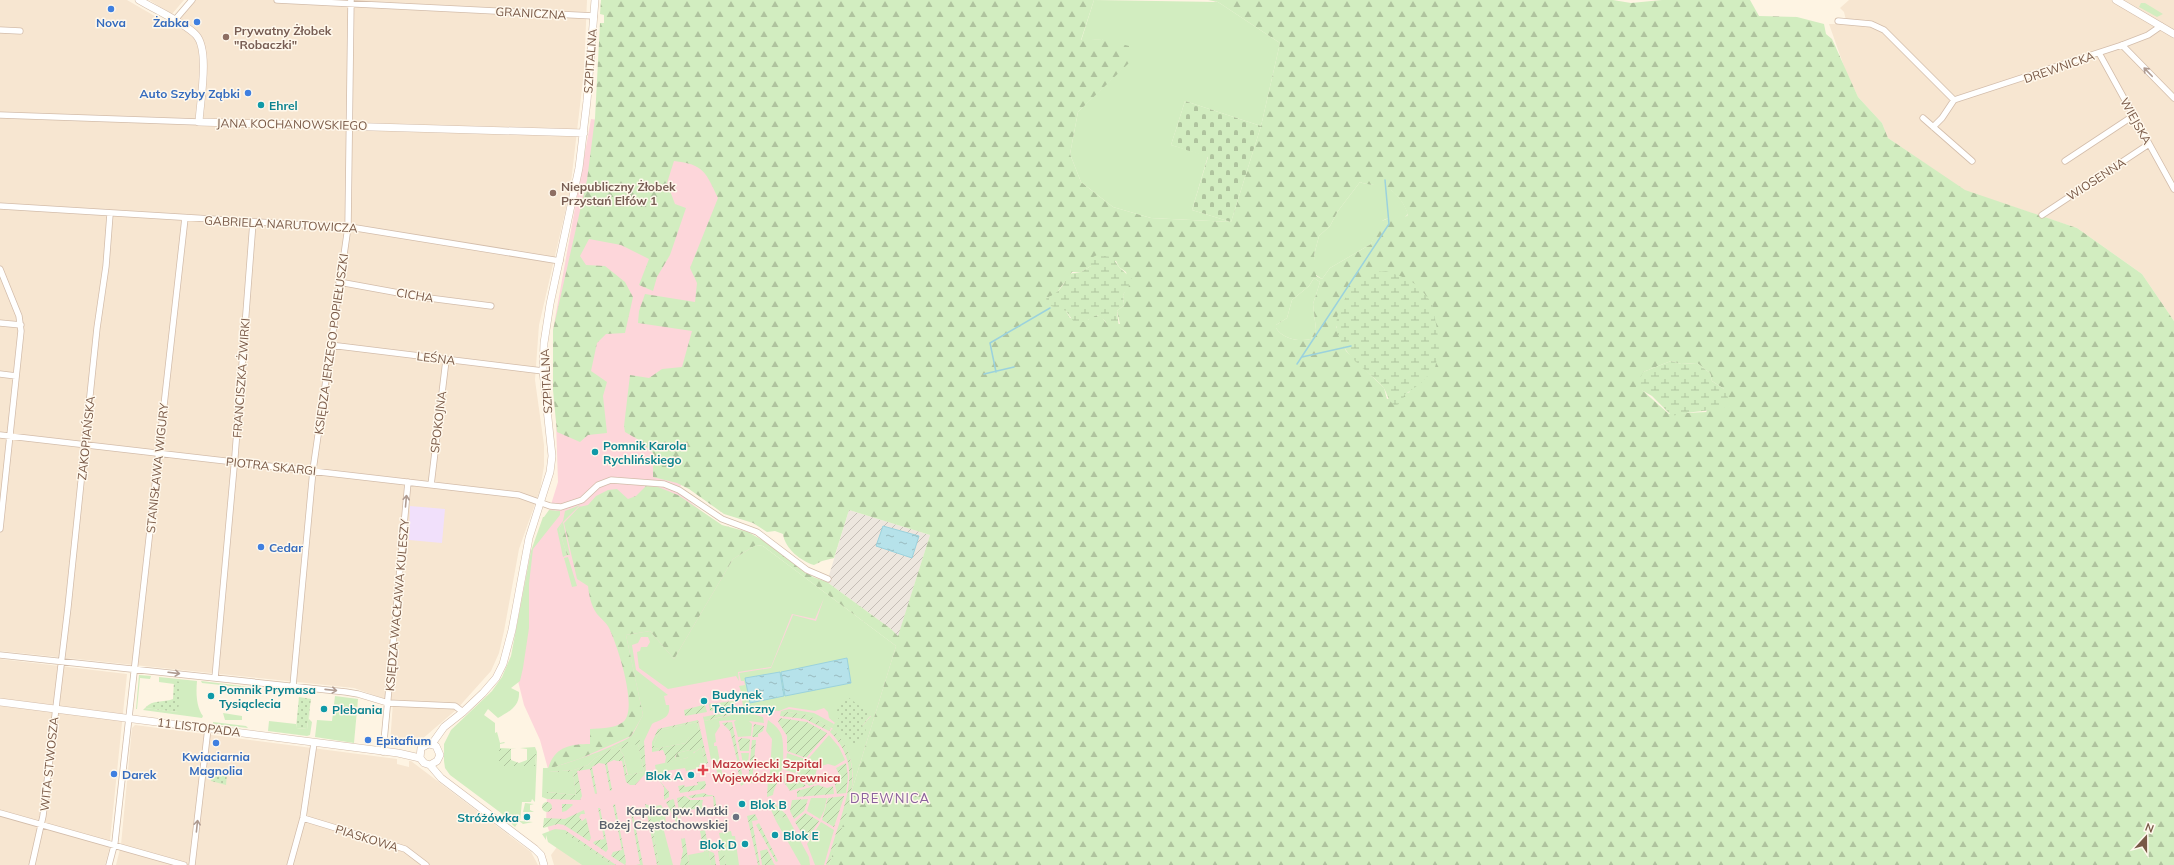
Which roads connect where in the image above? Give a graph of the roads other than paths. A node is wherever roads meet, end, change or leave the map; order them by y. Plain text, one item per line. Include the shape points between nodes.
1 (139, 0) edge
2 (192, 0) edge
3 (277, 0) edge
4 (595, 0) edge
5 (2116, 0) edge
6 (350, 2) edge
7 (594, 16) junction
8 (174, 21) junction
9 (1838, 21) dead end
10 (2160, 26) junction
11 (0, 30) edge
12 (20, 31) dead end
13 (2174, 34) edge
14 (2122, 45) junction
15 (2099, 53) junction
16 (2174, 98) edge
17 (1954, 100) junction
18 (0, 116) edge
19 (2133, 116) junction
20 (1923, 118) dead end
21 (199, 122) junction
22 (350, 126) junction
23 (1932, 127) junction
24 (584, 133) junction
25 (2149, 144) junction
26 (1972, 161) dead end
27 (2065, 161) dead end
28 (2174, 189) edge
29 (0, 206) edge
30 (110, 214) junction
31 (2042, 214) dead end
32 (185, 218) junction
33 (253, 222) junction
34 (348, 227) junction
35 (560, 261) junction
36 (0, 269) edge
37 (339, 282) junction
38 (492, 306) dead end
39 (0, 323) edge
40 (21, 325) junction
41 (330, 345) junction
42 (446, 360) junction
43 (543, 371) junction
44 (0, 374) edge
45 (16, 376) junction
46 (0, 436) edge
47 (10, 437) junction
48 (85, 445) junction
49 (159, 453) junction
50 (234, 462) junction
51 (313, 470) junction
52 (408, 482) junction
53 (431, 484) junction
54 (541, 503) junction
55 (0, 529) edge
56 (828, 579) dead end
57 (0, 655) edge
58 (61, 662) junction
59 (135, 670) junction
60 (215, 678) junction
61 (293, 686) junction
62 (0, 702) edge
63 (388, 703) junction
64 (55, 708) junction
65 (463, 712) junction
66 (457, 717) junction
67 (129, 718) junction
68 (208, 728) junction
69 (314, 743) junction
70 (429, 744) junction
71 (439, 749) junction
72 (383, 752) junction
73 (420, 754) junction
74 (438, 761) junction
75 (430, 765) junction
76 (450, 784) junction
77 (0, 813) edge
78 (303, 818) junction
79 (42, 824) junction
80 (114, 845) junction
81 (32, 865) edge
82 (109, 865) edge
83 (184, 865) edge
84 (192, 865) edge
85 (290, 865) edge
86 (426, 865) edge
87 (544, 865) edge

1 - 8 street
2 - 8 street
3 - 6 street, GRANICZNA
4 - 7 street, SZPITALNA
5 - 10 street
6 - 7 street, GRANICZNA
6 - 22 street, KSIĘDZA JERZEGO POPIEŁUSZKI
7 - 24 street, SZPITALNA
8 - 21 street via 196,35 203,49
9 - 17 street via 1872,24 1884,30
10 - 13 street
10 - 14 street, DREWNICKA via 2148,35
11 - 12 street
14 - 15 street, DREWNICKA
16 -> 14 street
15 - 17 street, DREWNICKA
15 - 19 street, WIEJSKA
17 - 23 street via 1942,118
18 - 21 street, JANA KOCHANOWSKIEGO
19 - 25 street, WIEJSKA
19 - 27 street
20 - 23 street
21 - 22 street, JANA KOCHANOWSKIEGO
22 - 24 street, JANA KOCHANOWSKIEGO
22 - 34 street, KSIĘDZA JERZEGO POPIEŁUSZKI
23 - 26 street
24 - 35 street, SZPITALNA via 576,189
25 - 28 street, WIEJSKA
25 - 31 street, WIOSENNA
29 - 30 street, GABRIELA NARUTOWICZA
30 - 32 street, GABRIELA NARUTOWICZA
30 - 48 street, ZAKOPIAŃSKA
32 - 33 street, GABRIELA NARUTOWICZA
32 - 49 street, STANISŁAWA WIGURY
33 - 34 street, GABRIELA NARUTOWICZA
33 - 50 street, FRANCISZKA ŻWIRKI
34 - 35 street, GABRIELA NARUTOWICZA
34 - 37 street, KSIĘDZA JERZEGO POPIEŁUSZKI
35 - 43 street, SZPITALNA via 547,318
36 - 40 street
37 - 38 street, CICHA via 421,297
37 - 41 street, KSIĘDZA JERZEGO POPIEŁUSZKI
39 - 40 street
40 - 45 street
41 - 42 street, LEŚNA
41 - 51 street, KSIĘDZA JERZEGO POPIEŁUSZKI
42 - 43 street, LEŚNA
42 - 53 street, SPOKOJNA
43 - 54 street, SZPITALNA via 552,464
44 - 45 street
45 - 47 street
46 - 47 street, PIOTRA SKARGI
47 - 48 street, PIOTRA SKARGI
47 - 55 street
48 - 49 street, PIOTRA SKARGI
48 - 58 street, ZAKOPIAŃSKA
49 - 50 street, PIOTRA SKARGI
49 - 59 street, STANISŁAWA WIGURY
50 - 51 street, PIOTRA SKARGI
50 - 60 street, FRANCISZKA ŻWIRKI
51 - 52 street, PIOTRA SKARGI
51 - 61 street, KSIĘDZA JERZEGO POPIEŁUSZKI
52 - 53 street, PIOTRA SKARGI
63 -> 52 street, KSIĘDZA WACŁAWA KULESZY
53 - 54 street, PIOTRA SKARGI via 519,495
54 - 56 street, PIOTRA SKARGI via 552,507 567,506 582,500 598,485 611,480 664,484 679,490 722,519 757,532 808,570
54 - 65 street, SZPITALNA via 526,551 504,660 491,684
57 - 58 street
58 - 59 street
58 - 64 street, WITA STWOSZA
59 -> 60 street
59 - 67 street, STANISŁAWA WIGURY
60 - 61 street
61 -> 63 street via 358,694
62 - 64 street, 11 LISTOPADA
63 - 65 street via 455,706
63 - 72 street, KSIĘDZA WACŁAWA KULESZY
64 - 67 street, 11 LISTOPADA
64 - 79 street, WITA STWOSZA
65 - 66 street, SZPITALNA
66 - 70 street
66 - 71 street via 442,737
67 - 68 street, 11 LISTOPADA
67 - 80 street, STANISŁAWA WIGURY
68 - 69 street, 11 LISTOPADA
84 -> 68 street
69 - 72 street, 11 LISTOPADA
69 - 78 street
70 - 71 street
70 - 73 street via 424,745
71 - 74 street
72 - 73 street, 11 LISTOPADA
73 - 75 street via 424,763
74 - 75 street
74 - 76 street via 442,773
75 - 76 street
76 - 87 street via 541,855
77 - 79 street
78 - 85 street
78 - 86 street, PIASKOWA via 405,849
79 - 80 street
79 - 81 street, WITA STWOSZA
80 - 82 street, STANISŁAWA WIGURY
80 - 83 street

